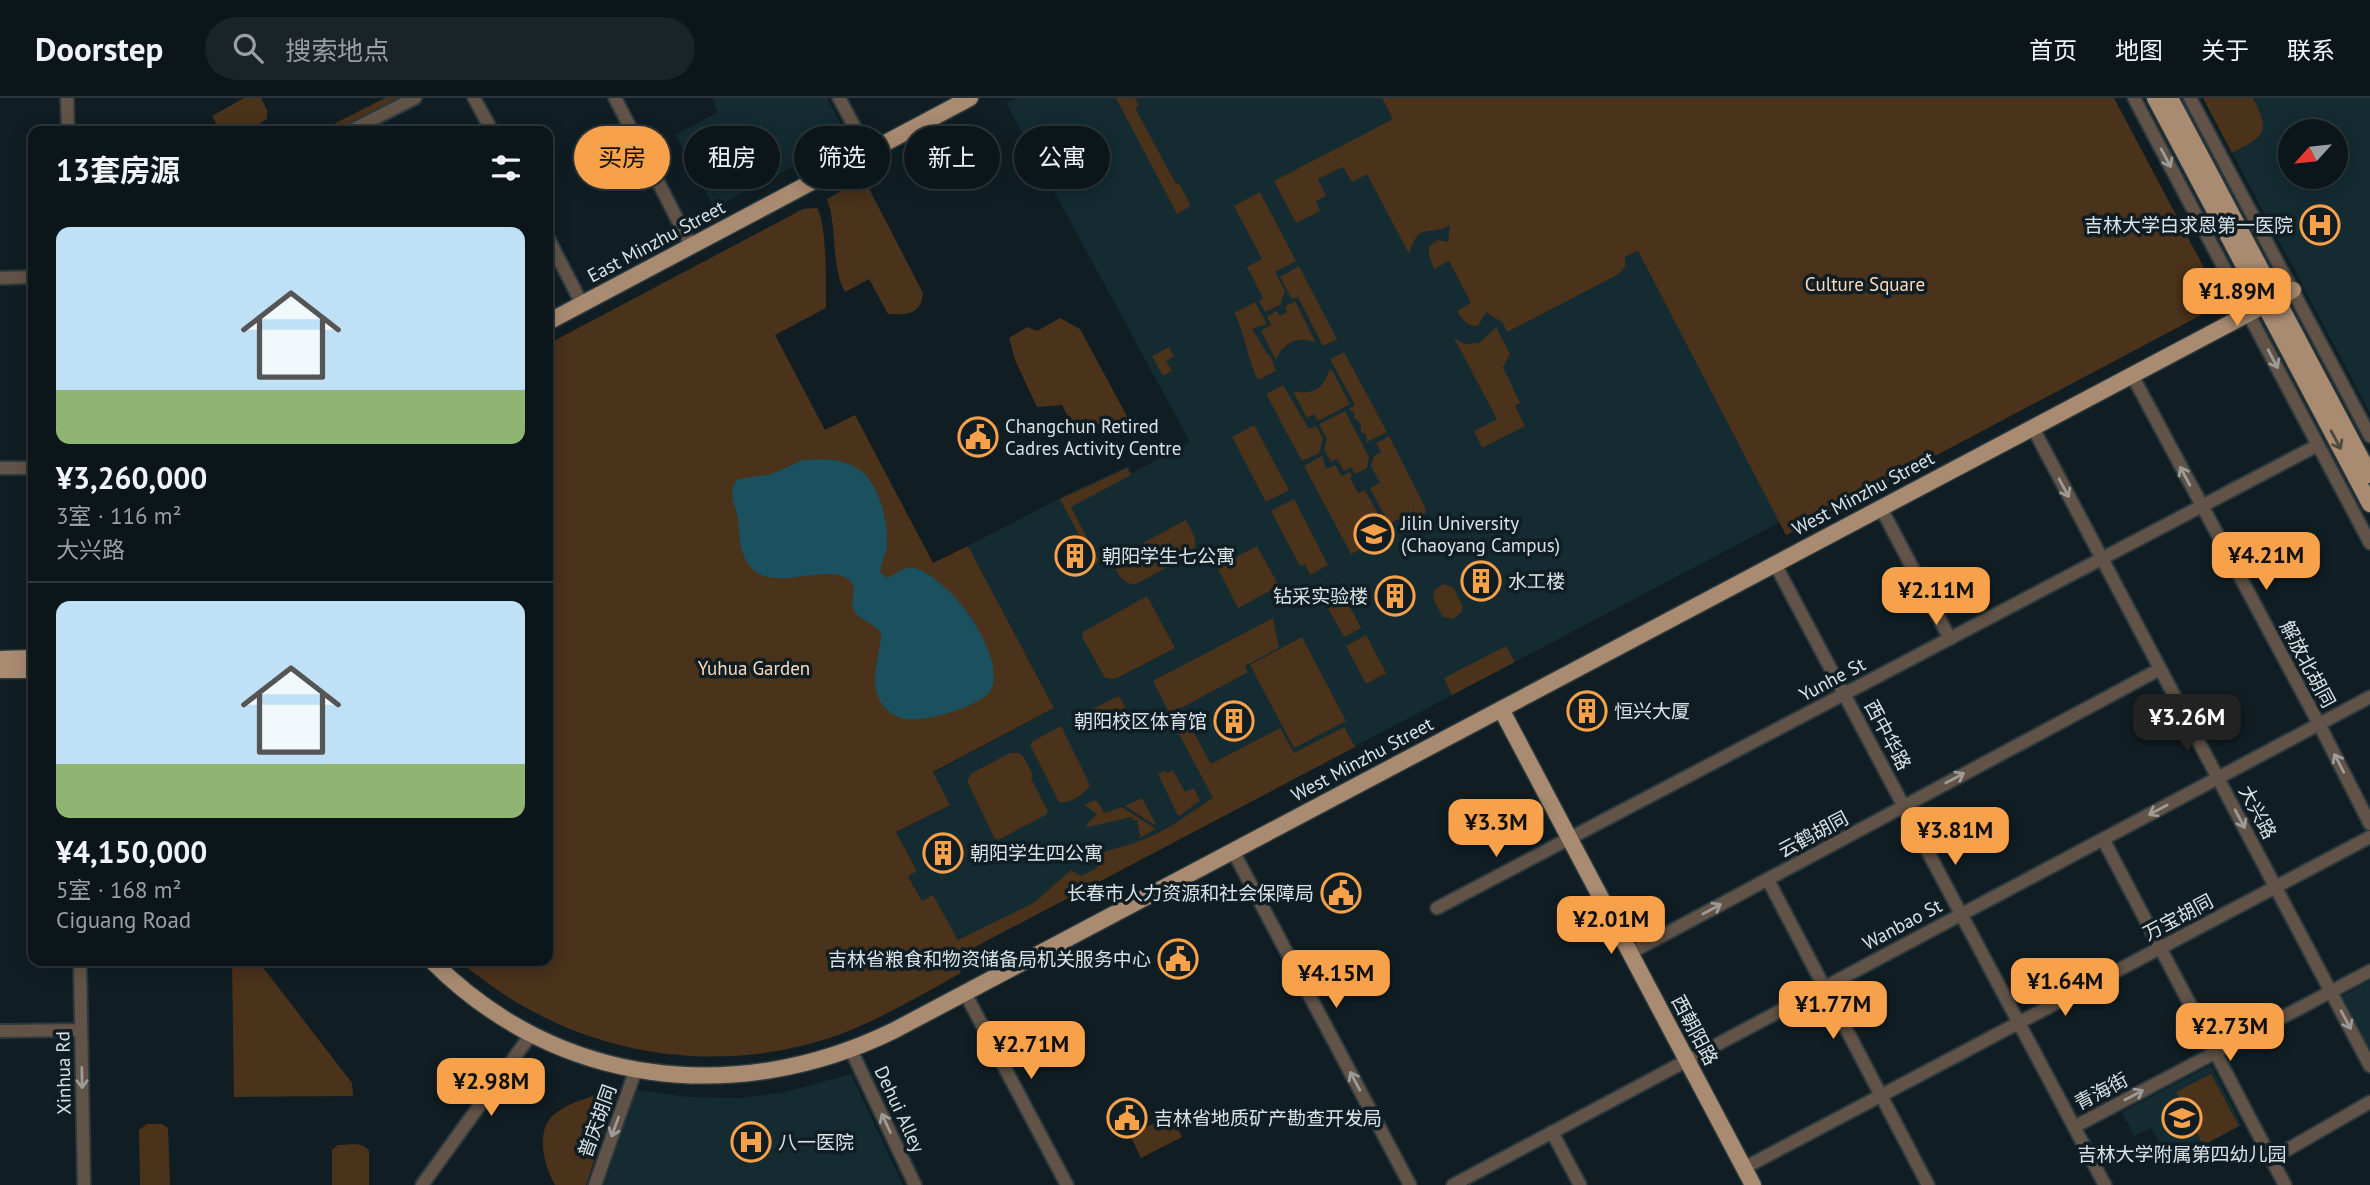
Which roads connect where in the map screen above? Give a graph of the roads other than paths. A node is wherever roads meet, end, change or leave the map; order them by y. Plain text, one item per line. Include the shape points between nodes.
1 (67, 98) edge
2 (415, 98) edge
3 (474, 98) edge
4 (615, 98) edge
5 (839, 98) edge
6 (970, 98) edge
7 (2134, 98) edge
8 (2155, 98) edge
9 (2170, 98) edge
10 (2190, 98) edge
11 (68, 126) edge
12 (360, 126) edge
13 (489, 126) edge
14 (854, 126) edge
15 (890, 140) edge
16 (798, 189) edge
17 (691, 246) junction
18 (553, 248) edge
19 (28, 277) edge
20 (0, 278) edge
21 (2292, 290) junction
22 (2270, 302) junction
23 (582, 304) junction
24 (2248, 313) junction
25 (553, 319) edge
26 (2132, 375) junction
27 (2032, 428) junction
28 (2370, 436) edge
29 (2318, 444) junction
30 (0, 468) edge
31 (28, 468) edge
32 (2370, 475) edge
33 (2370, 504) edge
34 (2201, 506) junction
35 (1881, 508) junction
36 (2370, 543) edge
37 (2101, 559) junction
38 (1775, 564) junction
39 (1950, 639) junction
40 (28, 658) edge
41 (0, 659) edge
42 (2160, 669) junction
43 (0, 670) edge
44 (28, 670) edge
45 (1845, 695) junction
46 (2370, 697) edge
47 (1501, 709) junction
48 (2319, 724) junction
49 (2218, 778) junction
50 (1904, 807) junction
51 (2370, 824) edge
52 (2370, 837) edge
53 (2103, 839) junction
54 (1570, 840) junction
55 (1233, 851) junction
56 (1768, 880) junction
57 (2276, 887) junction
58 (1437, 908) dead end
59 (1961, 915) junction
60 (2161, 948) junction
61 (1630, 953) junction
62 (80, 966) edge
63 (438, 966) edge
64 (2370, 971) edge
65 (1824, 988) junction
66 (2331, 992) junction
67 (965, 993) junction
68 (2019, 1024) junction
69 (81, 1030) junction
70 (0, 1031) edge
71 (532, 1034) junction
72 (851, 1050) junction
73 (2215, 1052) junction
74 (1687, 1060) junction
75 (2370, 1066) edge
76 (636, 1069) junction
77 (1880, 1098) junction
78 (2370, 1102) edge
79 (2074, 1127) junction
80 (1552, 1132) junction
81 (2271, 1158) junction
82 (1744, 1168) junction
83 (84, 1185) edge
84 (422, 1185) edge
85 (595, 1185) edge
86 (915, 1185) edge
87 (1067, 1185) edge
88 (1409, 1185) edge
89 (1453, 1185) edge
90 (1580, 1185) edge
91 (1753, 1185) edge
92 (1928, 1185) edge
93 (2105, 1185) edge
94 (2284, 1185) edge

1 - 11 street
2 - 12 street
3 - 13 street
4 - 17 street
5 - 14 street
6 - 15 main road, East Minzhu Street
7 -> 24 street
8 - 22 main road
9 - 22 main road
10 - 21 street
16 - 17 main road, East Minzhu Street
17 - 23 main road, East Minzhu Street
18 - 23 street
19 - 20 street
21 - 22 main road, West Minzhu Street
21 - 28 street
22 - 24 main road, West Minzhu Street
22 - 32 main road
22 -> 33 main road
23 - 25 main road, East Minzhu Street
24 - 26 main road, West Minzhu Street
24 -> 29 street
26 - 27 main road, West Minzhu Street
34 -> 26 street, 解放北胡同
27 - 35 main road, West Minzhu Street
27 -> 37 street, 大兴路
29 - 34 street, Yunhe St
29 - 36 street
30 - 31 street
34 - 37 street, Yunhe St
34 - 48 street, 解放北胡同
35 - 38 main road, West Minzhu Street
35 - 39 street
37 - 39 street, Yunhe St
37 - 42 street, 大兴路
38 - 45 street, 西中华路
38 - 47 main road, West Minzhu Street
39 - 45 street, Yunhe St
40 - 41 main road
42 - 49 street, 大兴路
50 -> 42 street, 云鹤胡同
43 - 44 main road
45 - 50 street, 西中华路
45 - 54 street, Yunhe St
46 - 48 street, Wanbao St
47 - 54 main road, 西朝阳路
47 - 55 main road, West Minzhu Street
48 - 49 street, Wanbao St
51 -> 48 street, 解放北胡同
49 -> 53 street, Wanbao St
49 -> 57 street, 大兴路
50 - 56 street, 云鹤胡同
50 - 59 street, 西中华路
52 - 57 street, 万宝胡同
53 - 59 street, Wanbao St
53 - 60 street
54 - 58 street, Yunhe St
54 - 61 main road, 西朝阳路
55 - 67 main road, West Minzhu Street
88 -> 55 street
61 -> 56 street, 云鹤胡同
56 - 65 street
57 - 60 street, 万宝胡同
57 - 66 street, 大兴路
59 - 65 street, Wanbao St
59 - 68 street, 西中华路
60 - 68 street, 万宝胡同
60 - 73 street
61 - 74 main road, 西朝阳路
62 - 69 street, Xinhua Rd
63 - 71 main road, West Minzhu Street via 479,1001
64 - 66 street, 青海街
65 - 74 street, Wanbao St
65 - 77 street
66 - 73 street, 青海街
66 -> 75 street, 大兴路
67 - 72 main road, West Minzhu Street
67 - 87 street
68 - 77 street, 万宝胡同
68 - 79 street, 西中华路
69 - 70 street
69 -> 83 street, Xinhua Rd
71 - 76 main road, West Minzhu Street via 593,1059
71 - 84 street
72 - 76 main road, West Minzhu Street via 797,1067 746,1075 695,1076
86 -> 72 street, Dehui Alley
79 -> 73 street, 青海街
73 - 81 street
74 - 80 street, Wanbao St
74 - 82 main road, 西朝阳路
76 -> 85 street, 普庆胡同
77 - 82 street, 万宝胡同
77 - 92 street
78 - 81 street
79 - 93 street, 西中华路
80 - 89 street, Wanbao St
80 - 90 street
81 - 94 street
82 - 91 main road, 西朝阳路

